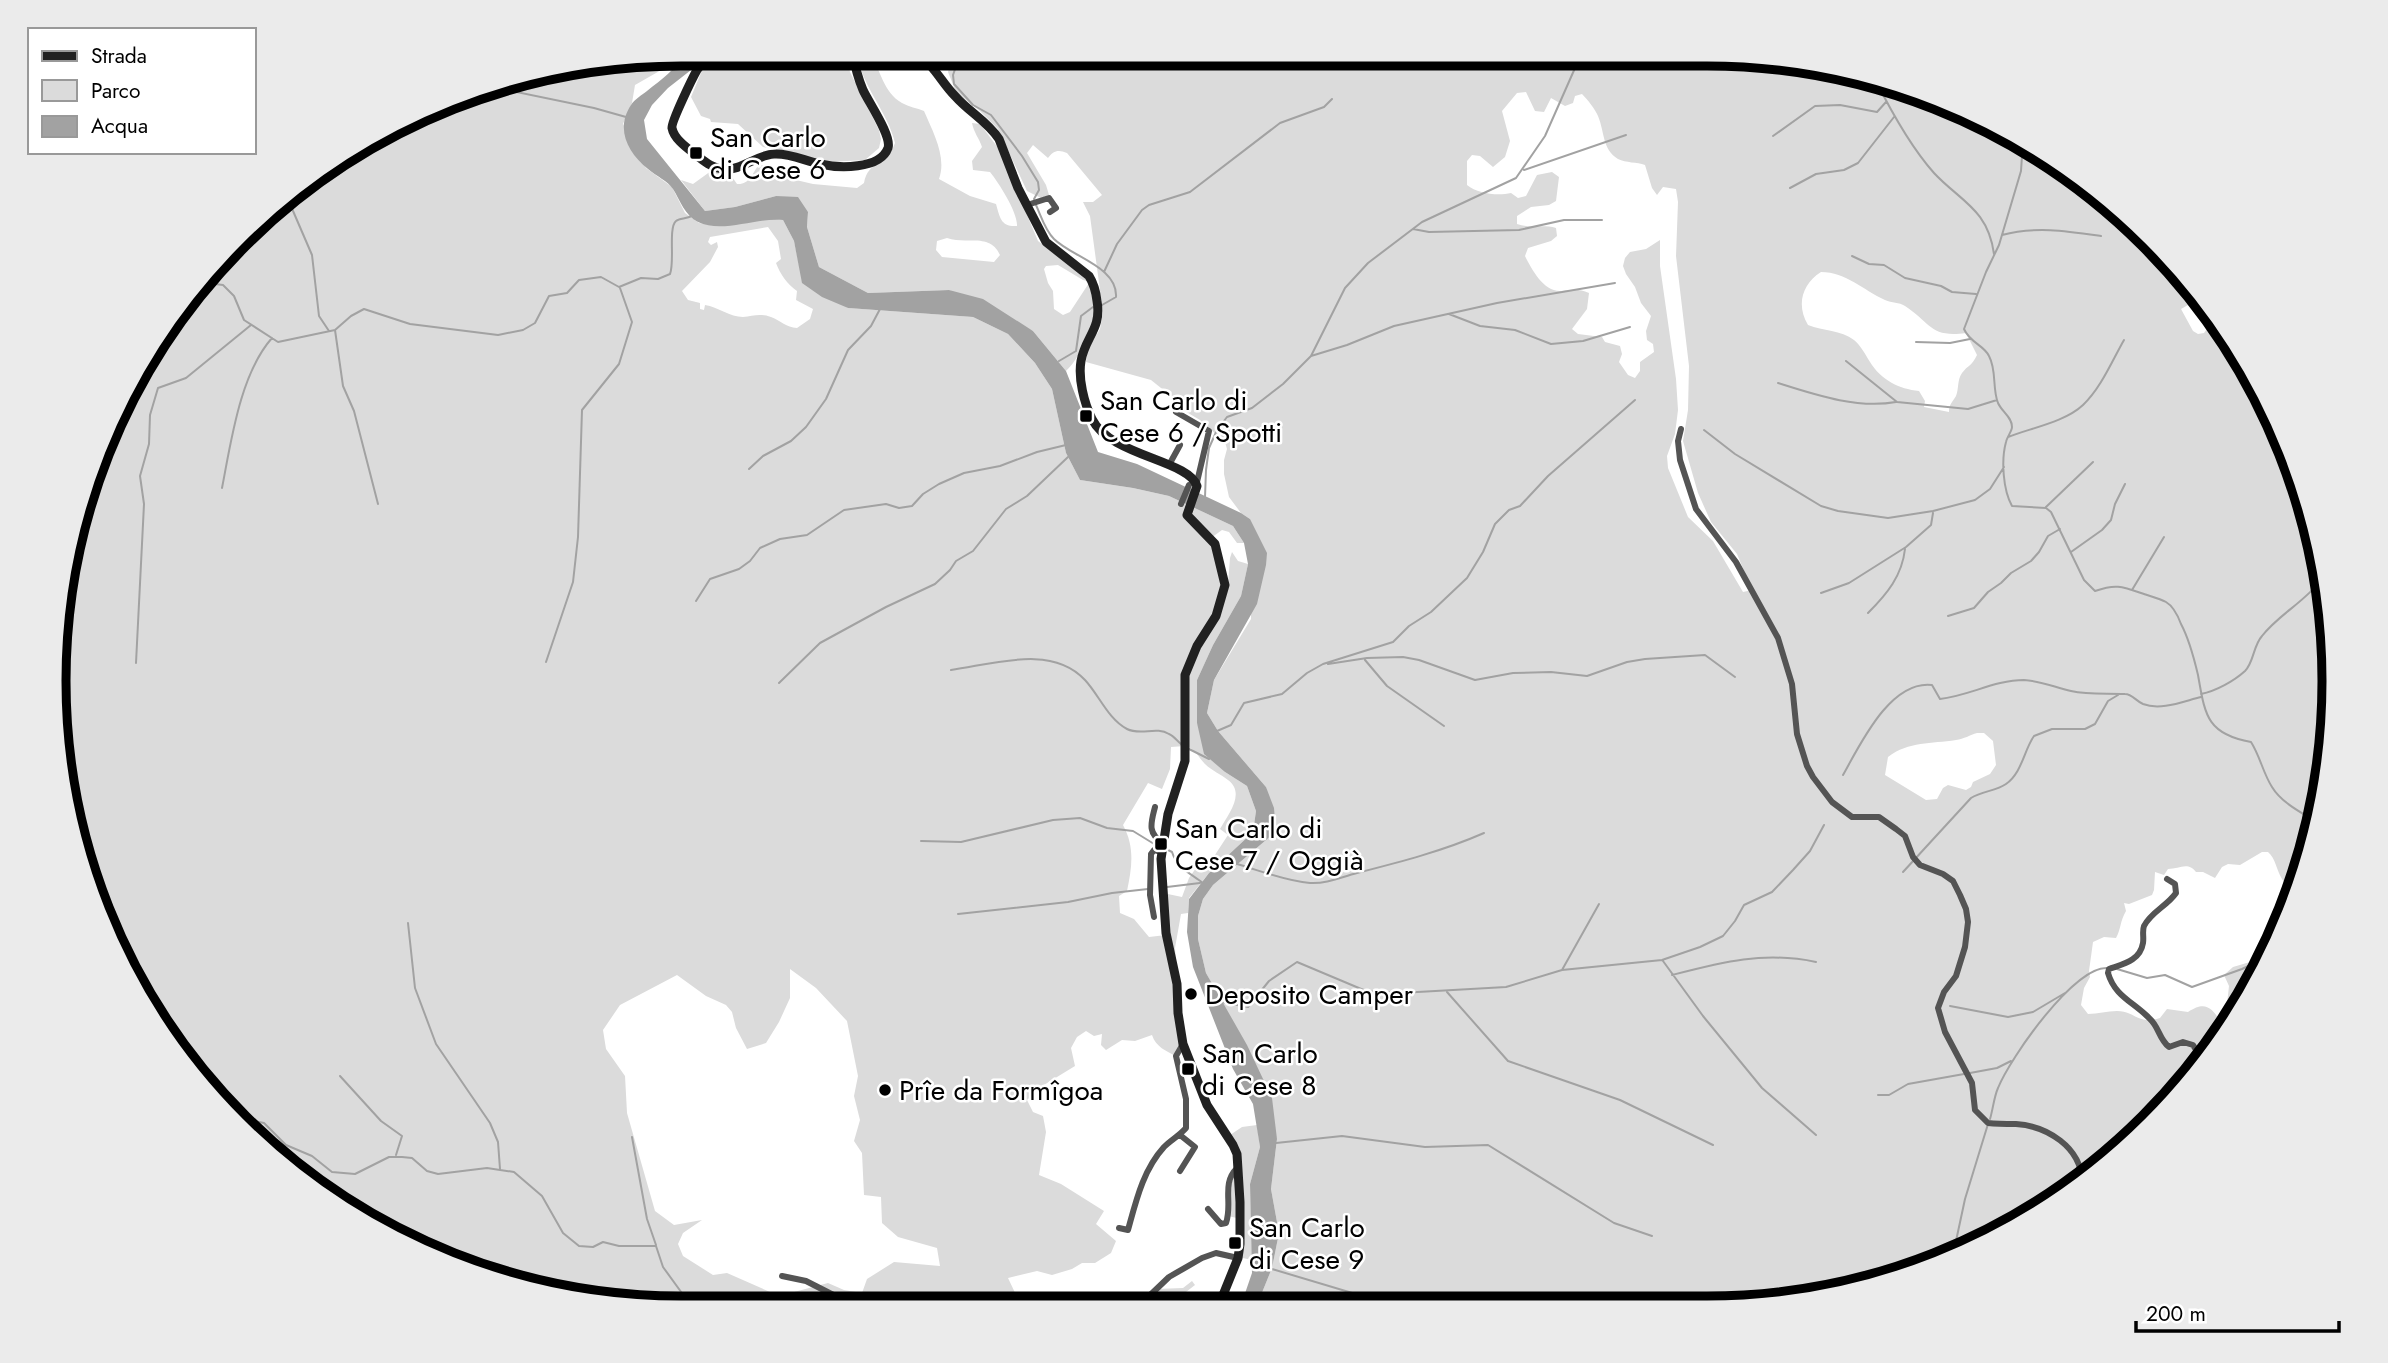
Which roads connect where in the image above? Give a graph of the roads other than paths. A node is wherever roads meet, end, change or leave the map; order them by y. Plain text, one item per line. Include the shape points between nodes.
1 (700, 66) edge
2 (855, 66) edge
3 (932, 66) edge
4 (1028, 205) junction
5 (1050, 212) dead end
6 (1176, 411) dead end
7 (1681, 429) dead end
8 (1180, 445) dead end
9 (1169, 465) junction
10 (1194, 484) junction
11 (1155, 807) dead end
12 (1162, 848) junction
13 (2167, 879) dead end
14 (1154, 917) dead end
15 (1183, 1044) junction
16 (2197, 1052) edge
17 (1180, 1135) junction
18 (1237, 1167) junction
19 (2080, 1170) edge
20 (1180, 1171) dead end
21 (1208, 1209) dead end
22 (1119, 1228) dead end
23 (1238, 1258) junction
24 (782, 1276) dead end
25 (1151, 1294) joint
26 (835, 1296) edge
27 (1037, 1296) edge
28 (1084, 1296) edge
29 (1148, 1296) edge
30 (1223, 1296) edge

1 - 2 street via 673,118 672,129 692,152 727,170 776,153 846,166 866,164 884,154 887,138
3 - 4 street via 954,96 992,127
4 - 5 street via 1049,198 1056,208
4 - 9 street via 1046,243 1093,282 1098,324 1080,362 1080,372 1100,430 1121,446
6 - 10 street via 1209,431
7 - 19 street via 1680,460 1696,509 1736,562 1778,638 1807,766 1832,802 1852,817 1879,817 1905,836 1920,865 1953,881 1966,909 1961,964 1938,1008 1945,1032 1972,1083 1976,1110 1988,1123 2039,1128 2055,1137 2073,1152
8 - 9 street
9 - 10 street
10 - 12 street via 1184,507 1192,522 1215,544 1224,585 1216,616 1185,675 1185,761
11 - 12 street via 1152,832
12 - 14 street via 1151,854
12 - 15 street via 1166,933
13 - 16 street via 2175,884 2176,893 2143,928 2143,946 2134,960 2108,973 2117,992 2150,1018 2162,1041 2169,1046 2193,1045
15 - 17 street via 1176,1056 1188,1117
15 - 18 street via 1207,1105 1237,1154
17 - 20 street via 1195,1147
17 - 22 street via 1165,1146 1149,1170 1128,1230
18 - 21 street via 1228,1182 1226,1223 1221,1224
18 - 23 street
23 - 25 street via 1216,1253 1202,1258 1169,1277
23 - 30 street
24 - 26 street via 806,1281
25 - 29 street
27 - 28 street

